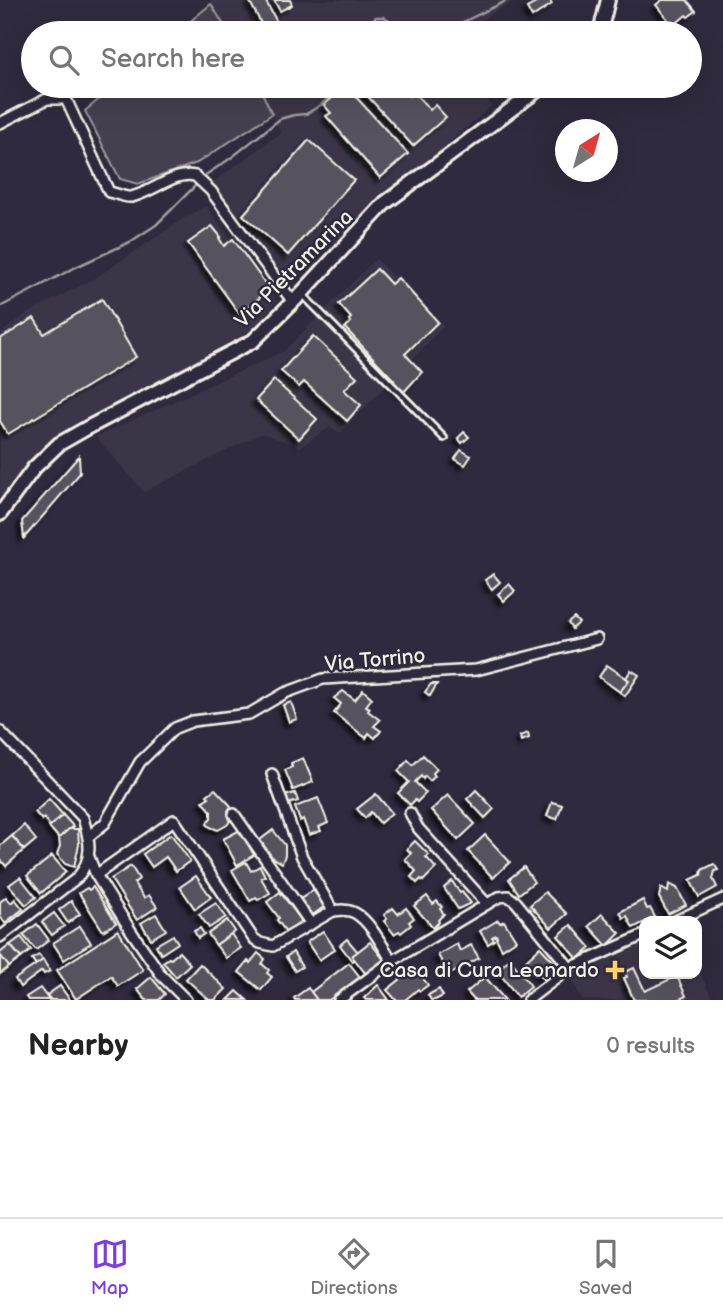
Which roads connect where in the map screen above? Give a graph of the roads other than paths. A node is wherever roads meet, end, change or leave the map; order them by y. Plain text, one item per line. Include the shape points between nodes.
1 (608, 0) edge
2 (603, 21) edge
3 (526, 98) edge
4 (0, 123) edge
5 (297, 298) junction
6 (444, 438) dead end
7 (0, 514) edge
8 (597, 639) dead end
9 (0, 731) edge
10 (272, 774) dead end
11 (410, 813) dead end
12 (233, 814) dead end
13 (88, 837) junction
14 (89, 857) junction
15 (96, 875) junction
16 (723, 899) edge
17 (487, 904) junction
18 (333, 911) junction
19 (686, 916) edge
20 (311, 924) junction
21 (0, 937) edge
22 (639, 938) edge
23 (392, 961) junction
24 (570, 968) junction
25 (186, 1000) edge
26 (339, 1000) edge
27 (528, 1000) edge

1 - 2 main road
3 - 5 main road, Via Pietramarina via 385,203
4 - 5 street via 47,99 66,99 109,192 130,197 177,178 195,176
5 - 6 lane
5 - 7 main road, Via Pietramarina via 253,341 59,444 34,468
8 - 13 street, Via Torrino via 476,670 323,679 285,693 249,714 193,721 175,728 140,762 105,822
9 - 13 street via 83,818
10 - 18 street via 302,857
11 - 17 street via 418,828
12 - 20 street
13 - 14 street
14 - 15 street
14 - 21 street via 77,878
15 - 20 street via 174,820 253,938 273,946
15 - 25 street via 162,976
16 - 19 street
17 - 23 street
17 - 24 street via 508,896 516,902
18 - 20 street
18 - 23 street via 355,913
22 - 24 street
23 - 26 street
24 - 27 street

